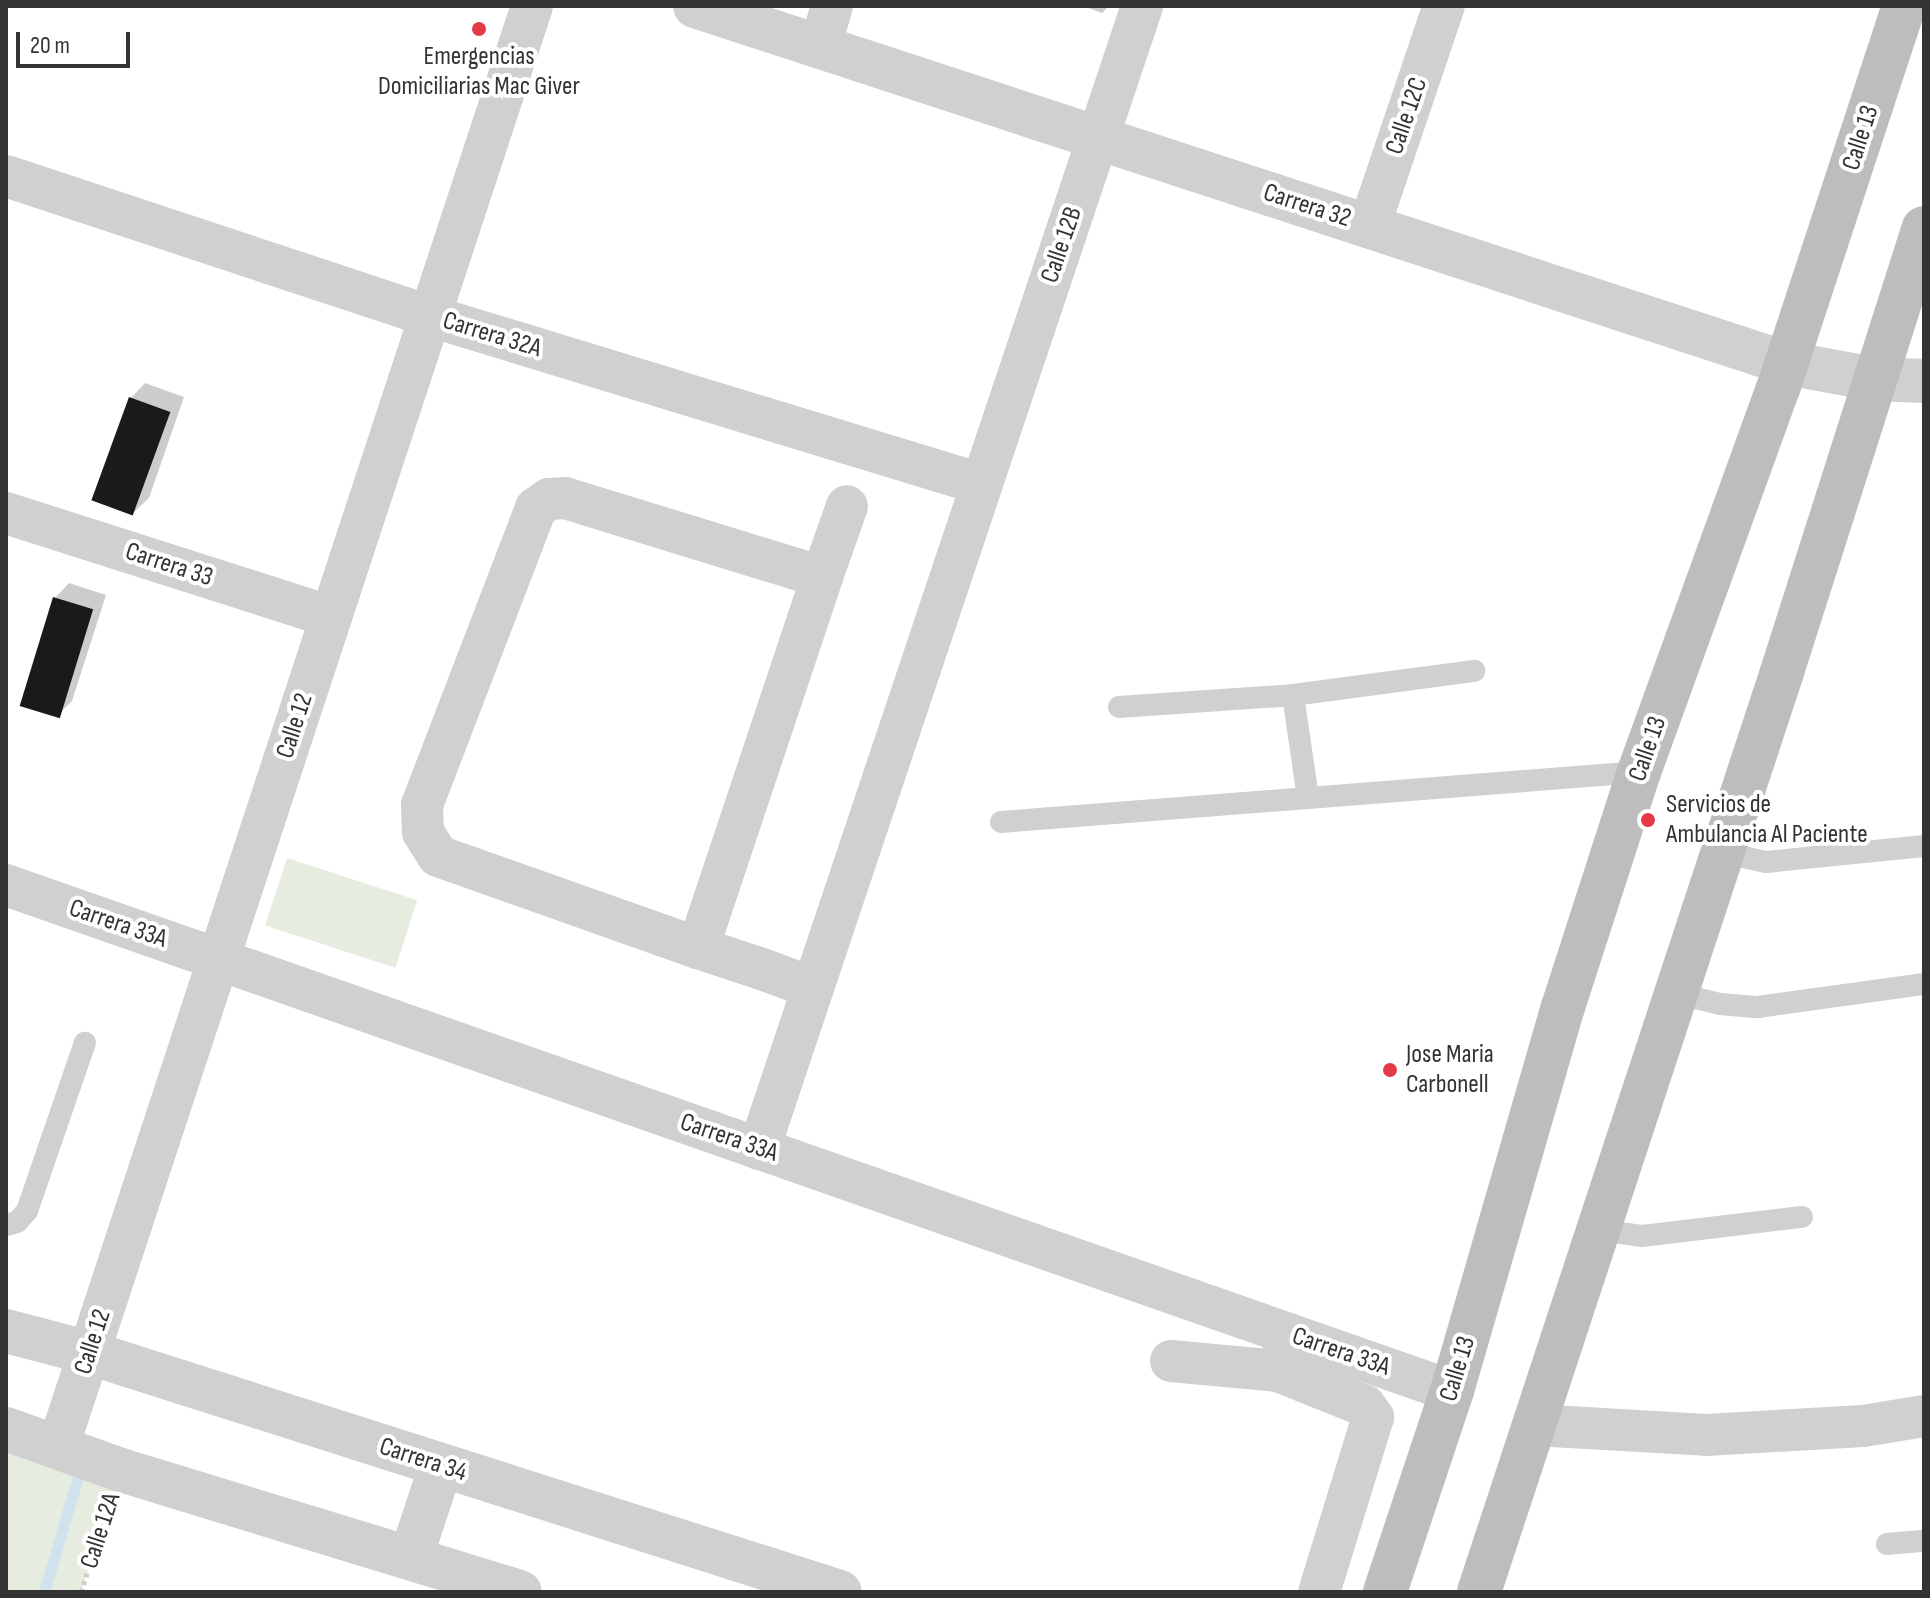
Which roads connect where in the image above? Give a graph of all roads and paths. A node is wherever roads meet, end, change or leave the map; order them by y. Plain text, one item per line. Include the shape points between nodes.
1 (532, 6) edge
2 (695, 6) edge
3 (832, 6) edge
4 (1142, 6) edge
5 (1444, 6) edge
6 (1904, 6) edge
7 (820, 47) junction
8 (1097, 138) junction
9 (6, 176) edge
10 (1369, 227) junction
11 (1924, 228) edge
12 (430, 316) junction
13 (1786, 363) junction
14 (1874, 379) junction
15 (1924, 381) edge
16 (981, 484) junction
17 (847, 506) dead end
18 (6, 513) edge
19 (822, 577) junction
20 (331, 617) junction
21 (1474, 671) dead end
22 (1293, 695) junction
23 (1119, 707) dead end
24 (1639, 772) junction
25 (1308, 798) junction
26 (1001, 822) dead end
27 (1924, 846) edge
28 (1721, 852) junction
29 (6, 885) edge
30 (698, 948) junction
31 (219, 959) junction
32 (1924, 984) edge
33 (813, 988) junction
34 (1675, 993) junction
35 (85, 1043) dead end
36 (759, 1149) junction
37 (1802, 1217) dead end
38 (6, 1225) edge
39 (1598, 1230) junction
40 (6, 1331) edge
41 (1284, 1352) junction
42 (90, 1353) junction
43 (1171, 1361) dead end
44 (1452, 1391) junction
45 (1924, 1416) edge
46 (1534, 1425) junction
47 (6, 1429) edge
48 (58, 1447) junction
49 (441, 1466) junction
50 (121, 1470) junction
51 (1924, 1541) edge
52 (1887, 1544) dead end
53 (411, 1557) junction
54 (81, 1592) edge
55 (520, 1592) edge
56 (840, 1592) edge
57 (1319, 1592) edge
58 (1385, 1592) edge
59 (1479, 1592) edge

1 - 12 street, Calle 12
2 - 7 street, Carrera 32
3 - 7 street
4 - 8 street, Calle 12B
5 - 10 street, Calle 12C
6 - 13 main road, Calle 13
7 - 8 street, Carrera 32
8 - 10 street, Carrera 32
8 - 16 street, Calle 12B
9 - 12 street, Carrera 32A
10 - 13 street, Carrera 32
11 - 14 main road
12 - 16 street, Carrera 32A
12 - 20 street, Calle 12
13 - 14 street, Carrera 32
13 - 24 main road, Calle 13
14 - 15 street, Carrera 32
14 - 28 main road
16 - 33 street, Calle 12B
17 - 19 street
18 - 20 street, Carrera 33
19 - 30 street
19 - 30 street via 566,498 549,499 536,508 422,805 423,832 438,856
20 - 31 street, Calle 12
21 - 22 lane
22 - 23 lane
22 - 25 lane
24 - 25 lane
24 - 44 main road, Calle 13 via 1563,1007
25 - 26 lane
27 - 28 lane via 1766,862
28 - 34 main road
29 - 31 street, Carrera 33A
30 - 33 street
31 - 36 street, Carrera 33A
31 - 42 street, Calle 12
32 - 34 lane via 1758,1007
33 - 36 street, Calle 12B
34 - 39 main road
35 - 38 lane via 27,1211
36 - 41 street, Carrera 33A
37 - 39 lane via 1642,1236
39 - 46 main road
40 - 42 street, Carrera 34
41 - 43 street
41 - 44 street, Carrera 33A
41 - 57 street via 1365,1406 1373,1417
42 - 48 street, Calle 12
42 - 49 street, Carrera 34
44 - 58 main road, Calle 13
45 - 46 street via 1863,1426 1706,1435
46 - 59 main road
47 - 48 street
48 - 50 street
49 - 53 street
49 - 56 street, Carrera 34
50 - 53 street
50 - 54 path, Calle 12A
51 - 52 lane
53 - 55 street

